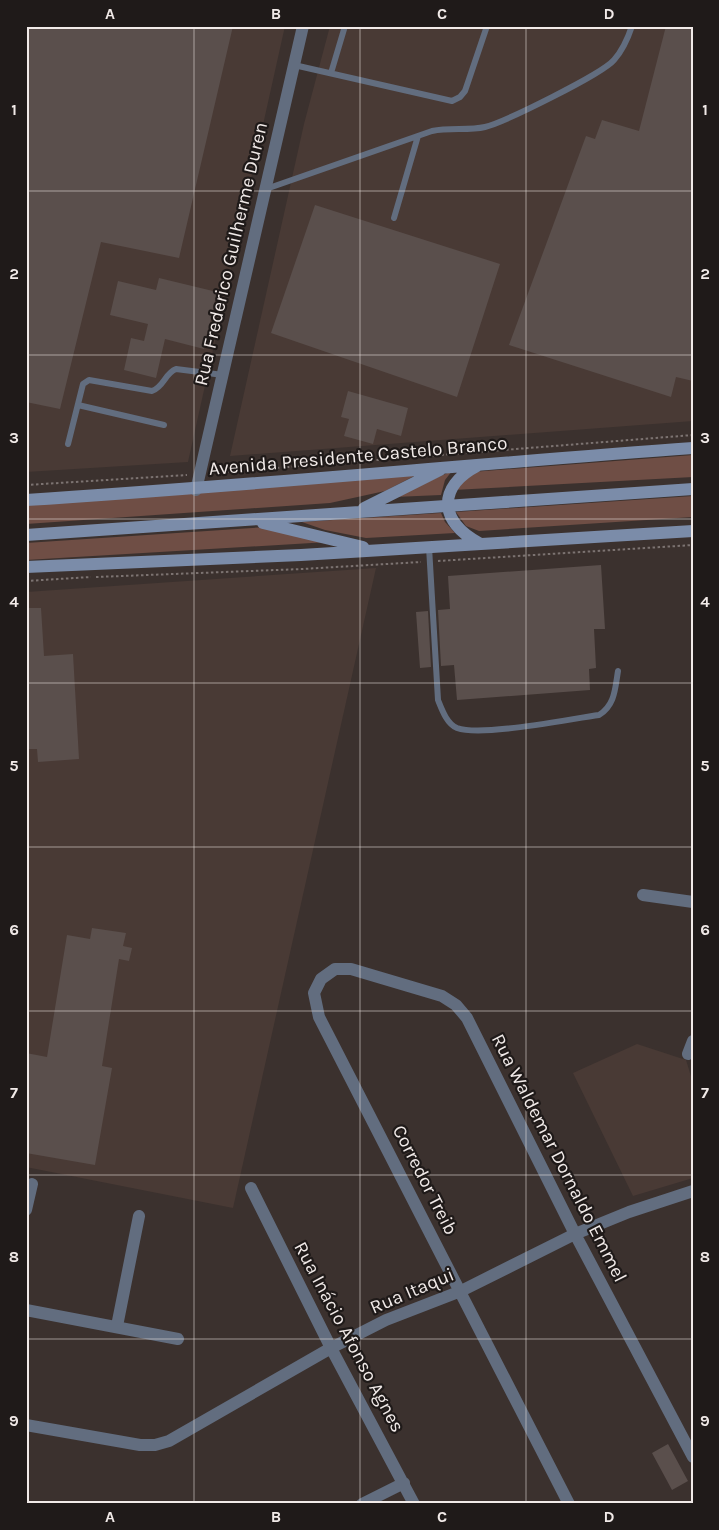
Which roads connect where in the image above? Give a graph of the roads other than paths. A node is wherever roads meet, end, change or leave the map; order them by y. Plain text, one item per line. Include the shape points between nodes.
1 (303, 26) edge
2 (345, 26) edge
3 (487, 26) edge
4 (632, 26) edge
5 (294, 65) junction
6 (331, 74) junction
7 (418, 136) junction
8 (266, 188) junction
9 (394, 218) dead end
10 (223, 375) junction
11 (78, 405) junction
12 (164, 425) dead end
13 (68, 444) dead end
14 (693, 448) edge
15 (482, 464) junction
16 (447, 466) junction
17 (693, 489) edge
18 (196, 490) junction
19 (26, 500) edge
20 (448, 506) junction
21 (358, 512) junction
22 (251, 520) junction
23 (693, 531) edge
24 (26, 535) edge
25 (479, 544) junction
26 (429, 547) junction
27 (376, 550) junction
28 (26, 567) edge
29 (618, 672) dead end
30 (643, 895) dead end
31 (693, 902) edge
32 (321, 979) joint
33 (693, 1041) edge
34 (688, 1054) dead end
35 (32, 1184) dead end
36 (251, 1188) dead end
37 (693, 1191) edge
38 (26, 1210) edge
39 (139, 1216) dead end
40 (576, 1234) junction
41 (461, 1291) junction
42 (26, 1310) edge
43 (117, 1326) junction
44 (178, 1338) dead end
45 (331, 1348) junction
46 (26, 1425) edge
47 (693, 1457) edge
48 (404, 1483) junction
49 (362, 1504) edge
50 (414, 1504) edge
51 (569, 1504) edge

1 - 5 street, Rua Frederico Guilherme Duren
2 - 6 lane
3 - 6 lane via 465,90 452,101
4 - 7 lane via 628,40 614,60 601,71 487,126 445,128
5 - 6 lane
5 - 8 street, Rua Frederico Guilherme Duren
7 - 8 lane
7 - 9 lane
8 - 10 street, Rua Frederico Guilherme Duren
10 - 11 lane via 176,369 152,391 89,380 83,384
10 - 18 street, Rua Frederico Guilherme Duren
11 - 12 lane
11 - 13 lane
14 - 15 main road, Avenida Presidente Castelo Branco
15 - 16 main road, Avenida Presidente Castelo Branco
15 - 20 main road via 461,474 450,493
16 - 18 main road, Avenida Presidente Castelo Branco
16 - 21 main road
17 - 20 main road
18 - 19 main road, Avenida Presidente Castelo Branco
20 - 21 main road
20 - 25 main road via 458,530
21 - 22 main road
22 - 24 main road
22 - 27 main road
23 - 25 main road
25 - 26 main road
26 - 27 main road
26 - 29 lane via 438,700 445,716 456,728 476,731 599,715 613,701
27 - 28 main road
30 - 31 street
32 - 40 street, Rua Waldemar Dornaldo Emmel via 335,969 351,969 442,996 456,1005 467,1018
32 - 41 street, Corredor Treib via 314,993 319,1017
33 - 34 street
35 - 38 street
36 - 45 street, Rua Inácio Afonso Agnes
37 - 40 street, Rua Itaqui
39 - 43 street
40 - 41 street, Rua Itaqui
40 - 47 street, Rua Waldemar Dornaldo Emmel
41 - 45 street, Rua Itaqui via 386,1320
41 - 51 street, Corredor Treib
42 - 43 street
43 - 44 street
45 - 46 street, Rua Itaqui via 169,1441 155,1445
45 - 48 street, Rua Inácio Afonso Agnes
48 - 49 street
48 - 50 street, Rua Inácio Afonso Agnes

